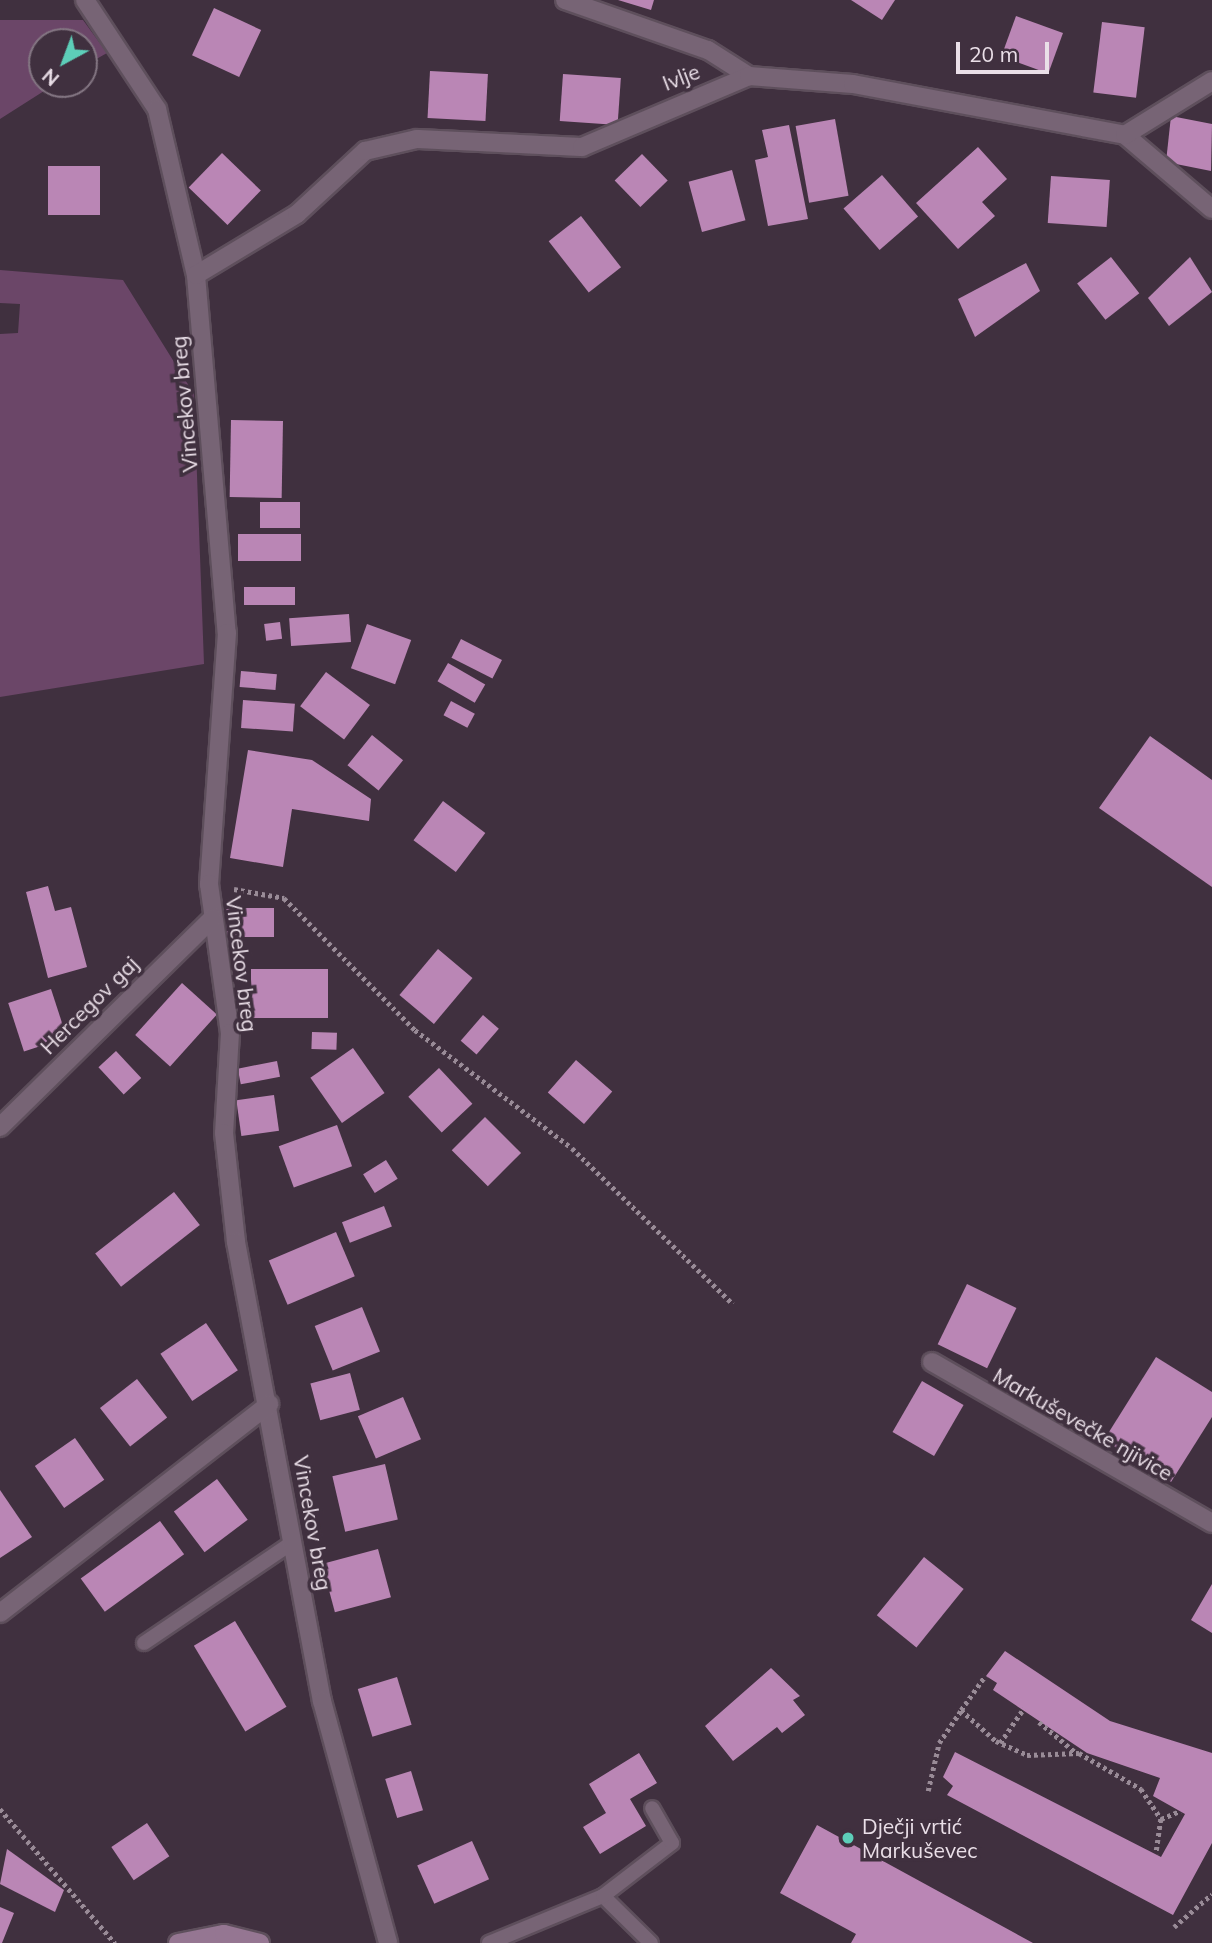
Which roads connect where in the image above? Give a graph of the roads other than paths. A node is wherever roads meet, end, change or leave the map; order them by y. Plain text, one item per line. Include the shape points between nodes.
1 (85, 0) edge
2 (565, 0) edge
3 (749, 76) junction
4 (1212, 80) edge
5 (1125, 135) junction
6 (1212, 209) edge
7 (195, 275) junction
8 (213, 918) junction
9 (0, 1127) edge
10 (932, 1362) dead end
11 (269, 1404) junction
12 (1212, 1523) edge
13 (293, 1542) junction
14 (0, 1613) edge
15 (144, 1643) dead end
16 (652, 1808) dead end
17 (603, 1896) junction
18 (178, 1943) edge
19 (260, 1943) edge
20 (388, 1943) edge
21 (489, 1943) edge
22 (651, 1943) edge

1 - 7 street, Vincekov breg via 157,109
2 - 3 street via 708,50
3 - 5 street, Ivlje via 853,84
3 - 7 street, Ivlje via 582,147 417,139 366,151 297,214
4 - 5 street
5 - 6 street
7 - 8 street, Vincekov breg via 227,633 209,884
8 - 9 street, Hercegov gaj
8 - 11 street, Vincekov breg via 230,1033 224,1133 233,1215
10 - 12 street, Markuševečke njivice
11 - 13 street, Vincekov breg
11 - 14 street
13 - 15 lane
13 - 20 street, Vincekov breg via 322,1701
16 - 17 lane via 672,1843
17 - 21 lane
17 - 22 lane
18 - 19 main road via 224,1934

